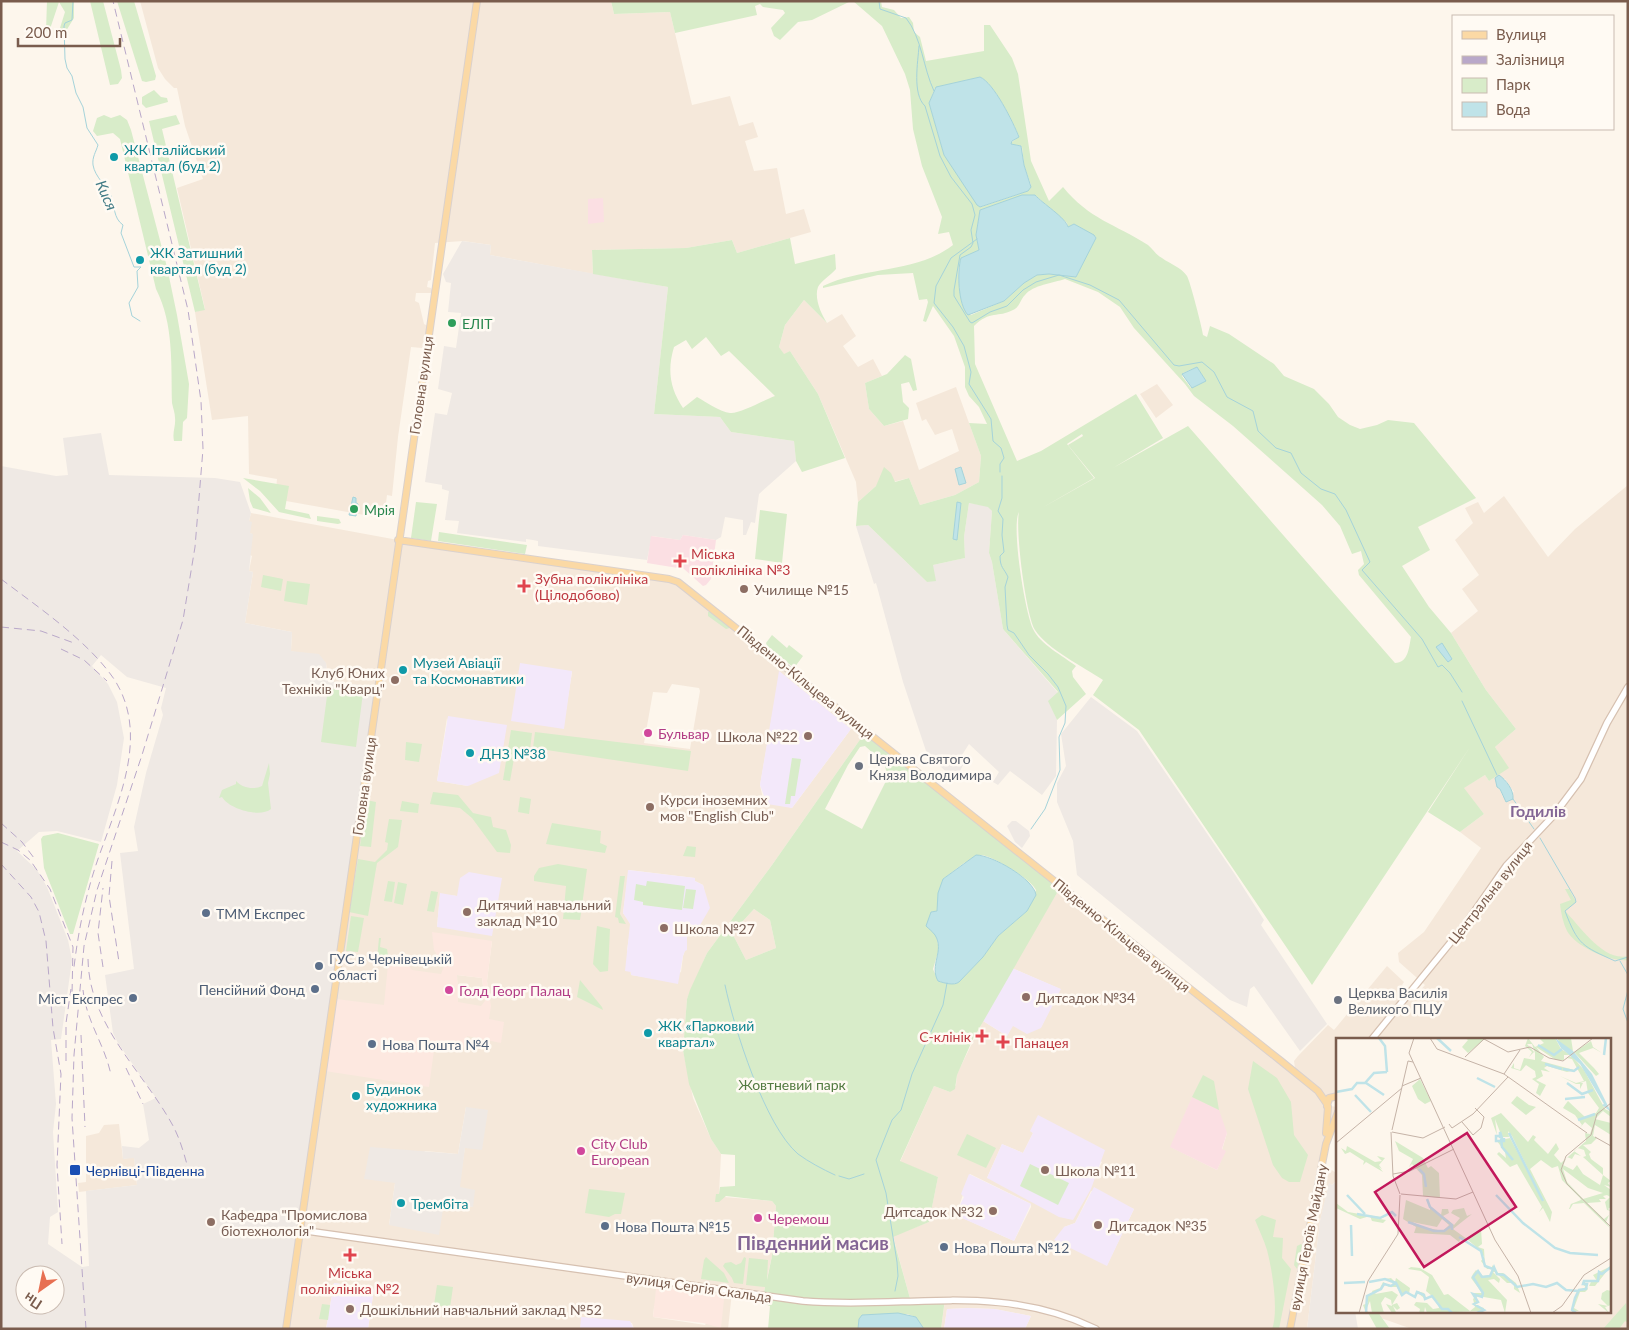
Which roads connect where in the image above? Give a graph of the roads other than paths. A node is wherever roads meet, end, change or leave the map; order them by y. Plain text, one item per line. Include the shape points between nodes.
1 (477, 1) edge
2 (398, 540) junction
3 (1628, 687) edge
4 (1373, 1038) edge
5 (1318, 1091) junction
6 (1335, 1096) edge
7 (1327, 1105) junction
8 (1336, 1111) edge
9 (1336, 1116) edge
10 (1326, 1144) junction
11 (300, 1230) junction
12 (286, 1329) edge
13 (1096, 1329) edge
14 (1290, 1329) edge

1 - 2 main road, Головна вулиця
2 - 5 main road, Південно-Кільцева вулиця via 678,582
2 - 11 main road, Головна вулиця
3 - 4 main road, Центральна вулиця via 1607,723 1588,768 1573,790 1506,866 1464,926
5 - 6 main road
5 - 7 main road
6 - 7 main road via 1329,1098
7 - 8 main road
7 - 10 main road
9 - 10 main road
10 - 14 main road, вулиця Героїв Майдану
11 - 12 main road, Головна вулиця
11 - 13 main road, вулиця Сергія Скальда via 802,1301 997,1301 1037,1308

